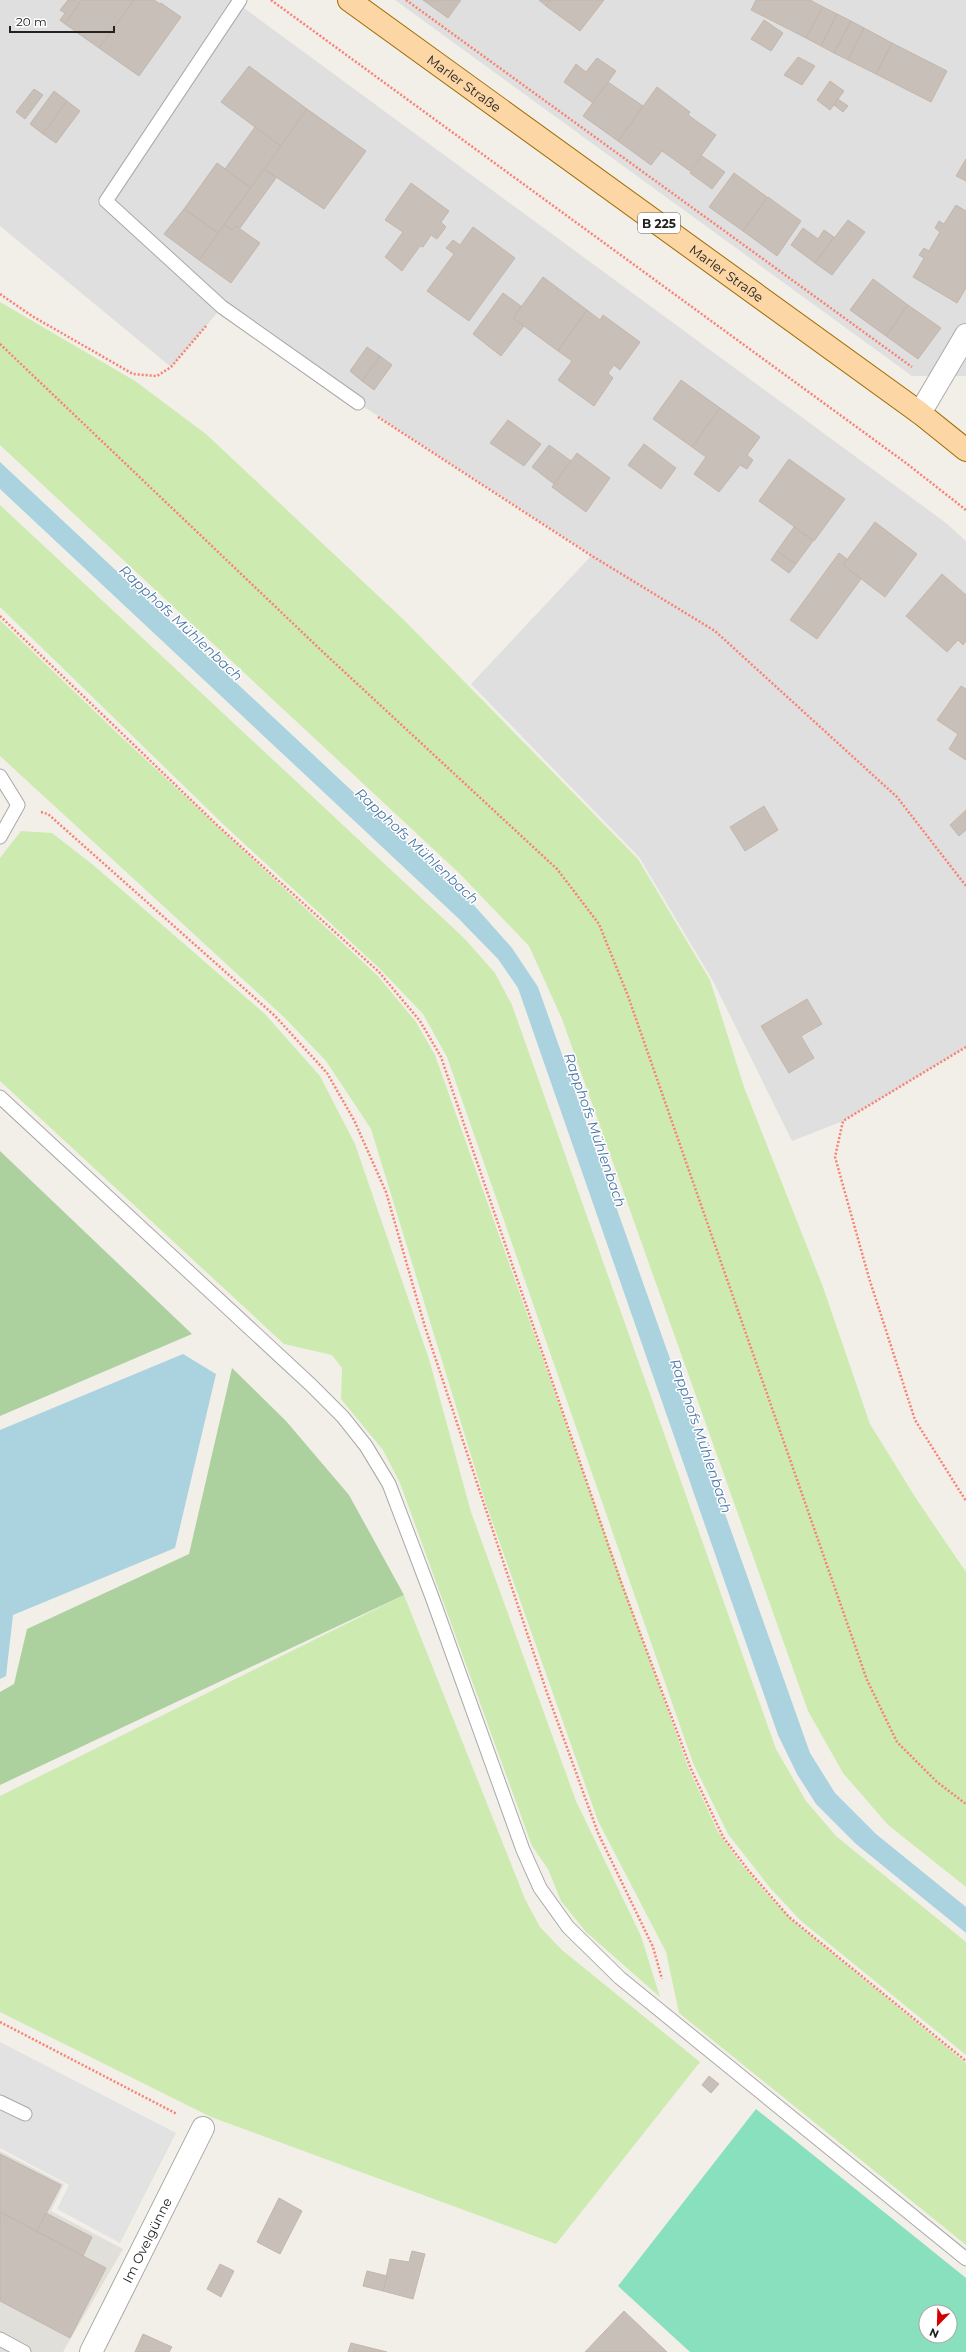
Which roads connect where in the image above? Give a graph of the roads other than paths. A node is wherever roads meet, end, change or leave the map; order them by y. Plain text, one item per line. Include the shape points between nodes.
1 (240, 0) edge
2 (349, 0) edge
3 (966, 336) edge
4 (358, 404) road end
5 (920, 413) junction
6 (966, 450) edge
7 (0, 776) edge
8 (0, 837) edge
9 (0, 1097) edge
10 (0, 2102) edge
11 (25, 2114) dead end
12 (203, 2128) road end
13 (966, 2259) edge
14 (0, 2340) edge
15 (24, 2352) edge
16 (91, 2352) edge

1 - 4 lane via 106,201 222,307
2 - 5 main road, Marler Straße / B 225
3 - 5 street
5 - 6 main road, Marler Straße / B 225
7 - 8 lane via 18,805
9 - 13 lane via 311,1385 343,1417 366,1446 389,1484 523,1850 540,1888 568,1927 620,1978
10 - 11 lane
12 - 16 street, Im Ovelgünne
14 - 15 lane

